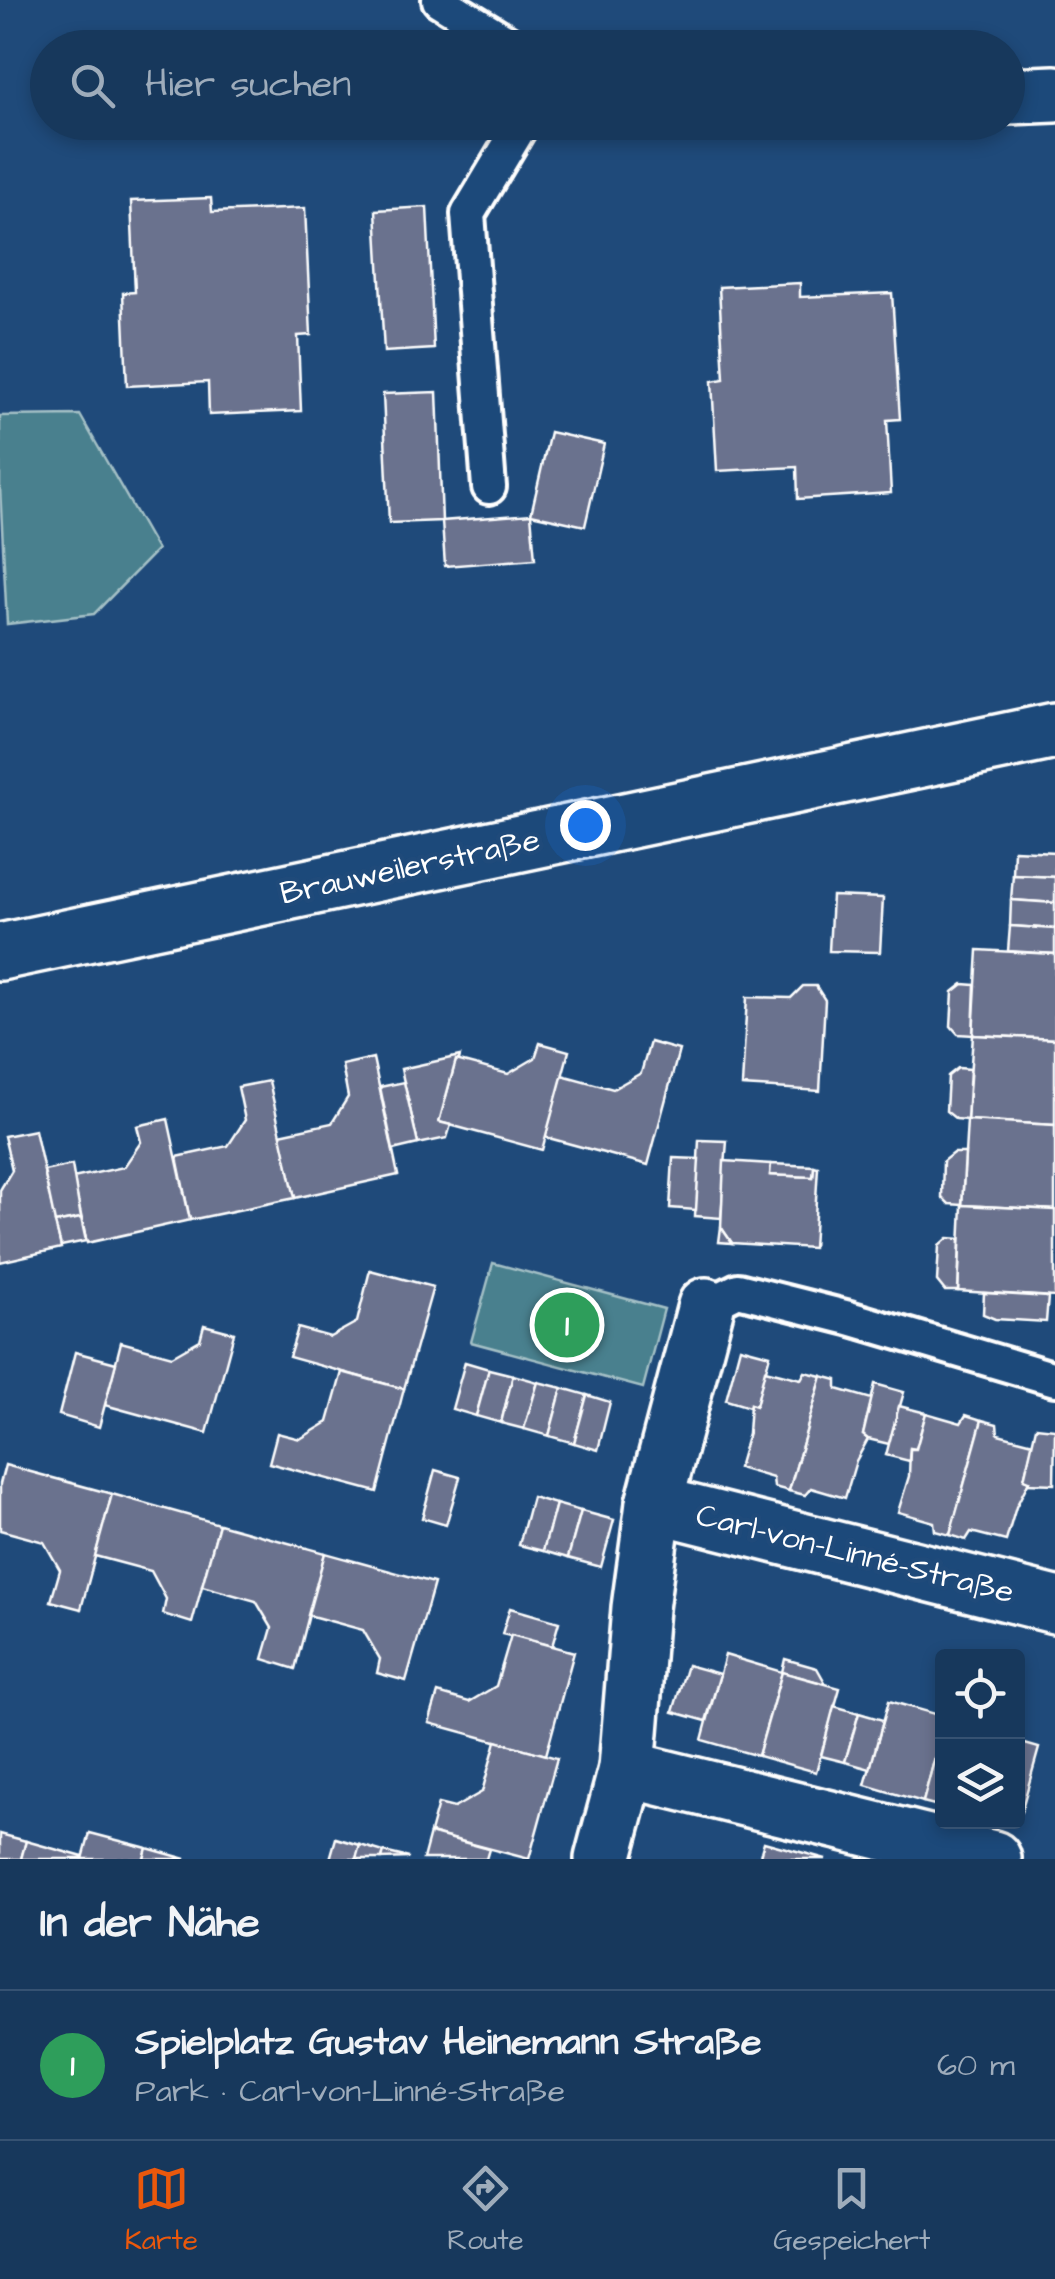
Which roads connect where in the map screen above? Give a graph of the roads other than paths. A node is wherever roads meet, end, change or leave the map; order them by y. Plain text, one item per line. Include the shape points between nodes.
1 (439, 0) edge
2 (488, 30) edge
3 (1055, 94) edge
4 (1025, 95) edge
5 (512, 140) edge
6 (489, 486) dead end
7 (1055, 731) edge
8 (0, 952) edge
9 (706, 1306) joint
10 (1055, 1379) edge
11 (654, 1504) junction
12 (1055, 1605) edge
13 (627, 1768) junction
14 (603, 1859) edge
15 (992, 1859) edge

1 - 2 lane
3 - 4 street
5 - 6 lane via 468,214
7 - 8 street, Brauweilerstraße
9 - 10 lane via 738,1290
9 - 11 street, Carl-von-Linné-Straße
11 - 12 street, Carl-von-Linné-Straße
11 - 13 street, Carl-von-Linné-Straße
13 - 14 street, Carl-von-Linné-Straße
13 - 15 street

